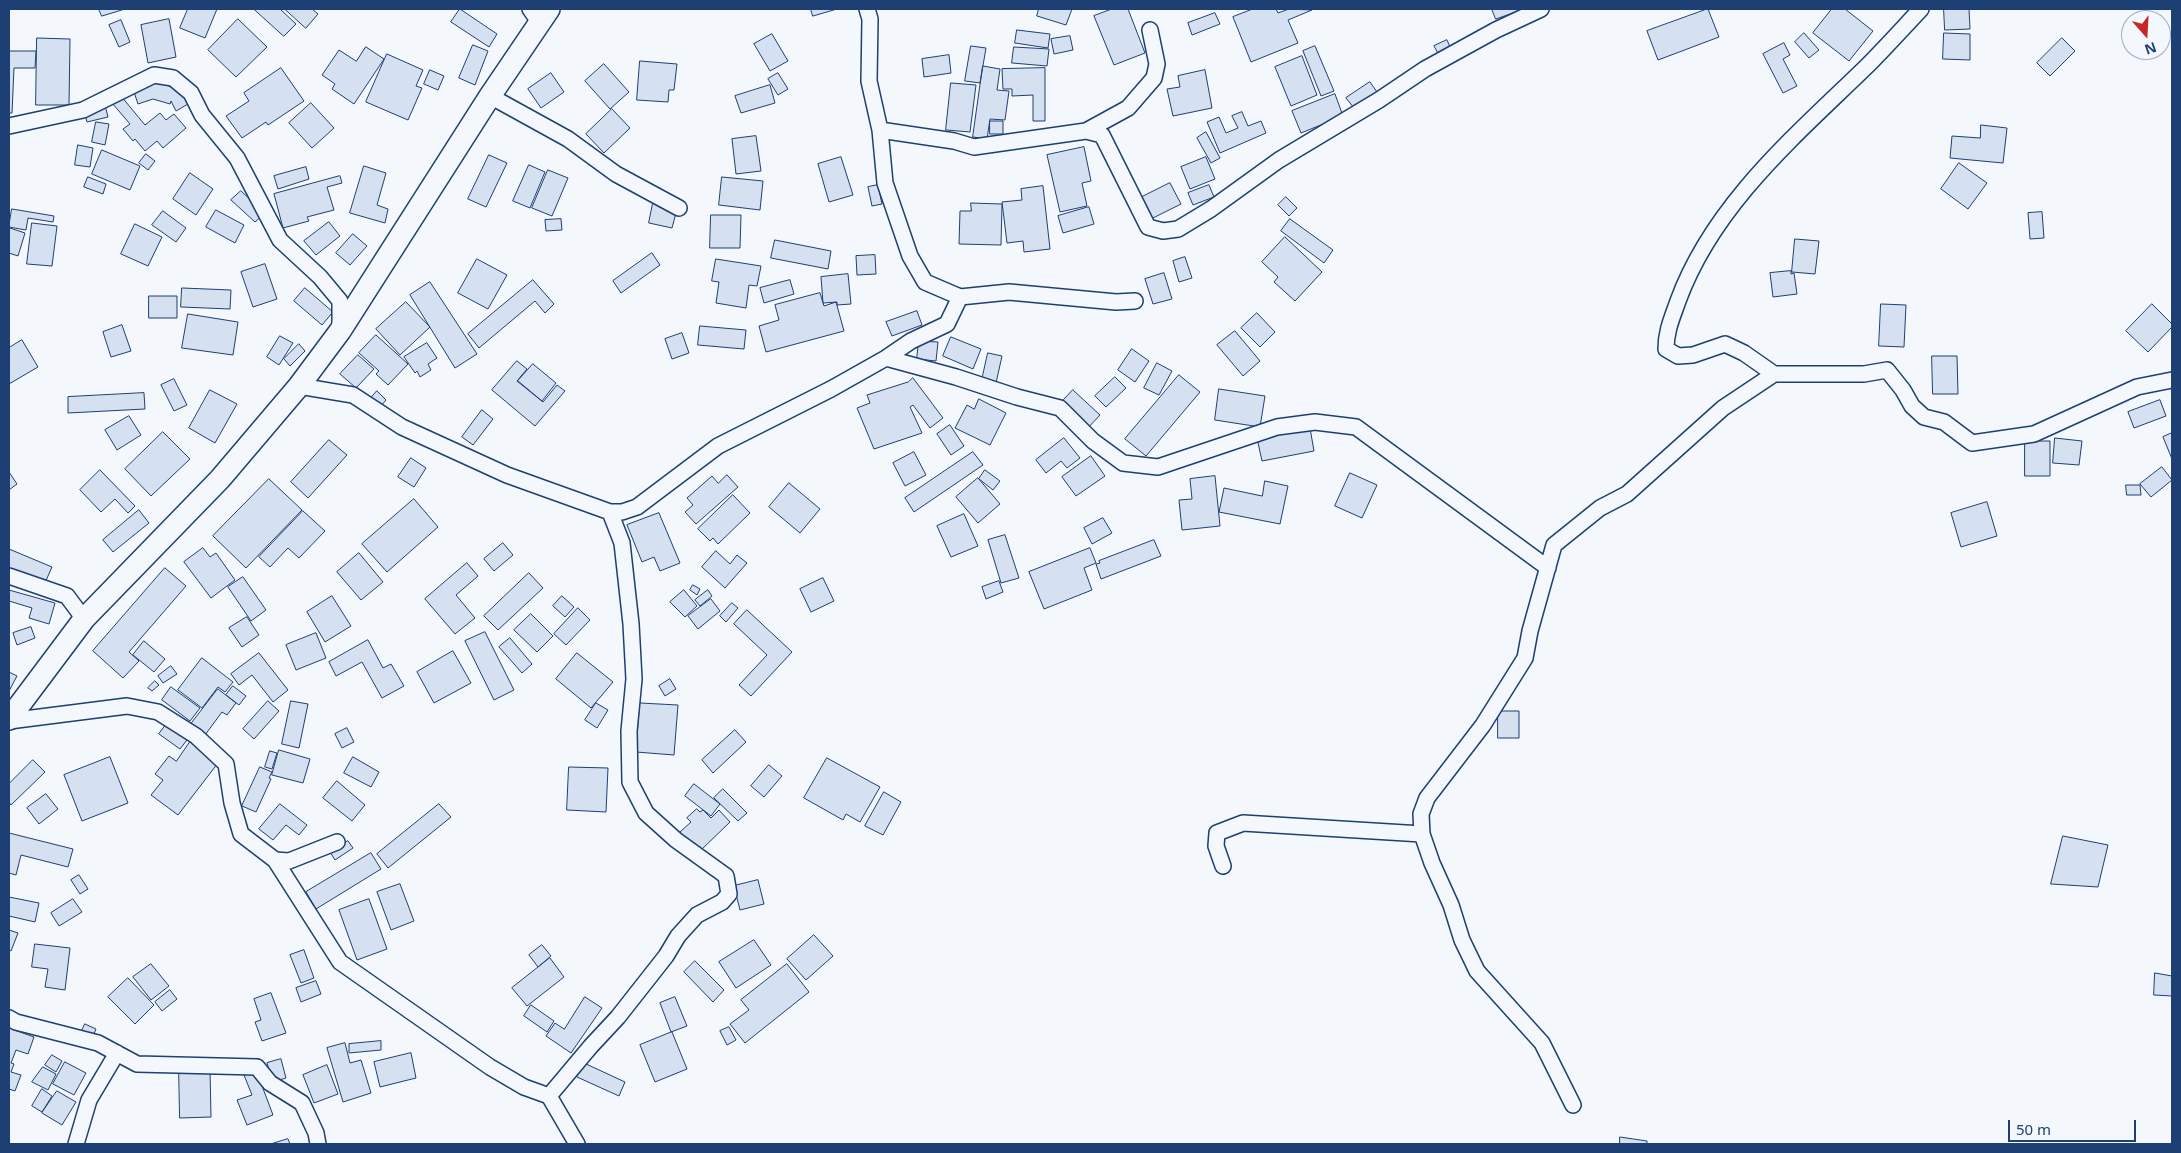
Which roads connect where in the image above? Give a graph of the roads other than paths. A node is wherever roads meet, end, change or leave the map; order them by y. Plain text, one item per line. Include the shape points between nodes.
1 (867, 9) edge
2 (1541, 9) edge
3 (1921, 9) edge
4 (539, 13) edge
5 (1150, 30) dead end
6 (490, 96) junction
7 (9, 126) edge
8 (880, 130) junction
9 (1086, 131) junction
10 (679, 208) dead end
11 (960, 297) junction
12 (1135, 301) dead end
13 (340, 331) junction
14 (886, 358) junction
15 (1774, 374) junction
16 (2172, 380) edge
17 (299, 386) junction
18 (610, 512) junction
19 (1548, 568) junction
20 (9, 576) edge
21 (84, 619) junction
22 (9, 720) edge
23 (1422, 834) junction
24 (337, 842) dead end
25 (275, 860) junction
26 (1224, 866) dead end
27 (9, 1018) edge
28 (117, 1054) junction
29 (549, 1096) junction
30 (1573, 1106) dead end
31 (76, 1144) edge
32 (318, 1144) edge
33 (576, 1144) edge

1 - 8 street via 870,19 869,81
2 - 9 street via 1425,69 1279,160 1211,210 1178,229 1162,231 1148,227 1102,135
3 - 15 street via 1803,127 1740,196 1701,249 1688,274 1666,332 1666,349 1678,356 1726,344
4 - 6 main road
5 - 9 street via 1157,64 1154,78 1128,108
6 - 10 street via 568,139 616,174
6 - 13 main road
7 - 13 street via 83,110 154,75 173,78 191,93 202,115 237,158 280,240 320,277 340,301
8 - 9 street via 974,147
8 - 11 street via 885,183 910,256 925,282
11 - 12 street via 1009,292
11 - 14 street via 947,324 911,341
13 - 17 main road
14 - 18 street via 718,446 637,507
14 - 19 street via 1060,408 1093,441 1123,463 1158,467 1277,427 1316,422 1356,427
15 - 16 street via 1864,374 1888,370 1912,406 1924,417 1944,422 1972,443 2034,434 2137,387
15 - 19 street via 1723,408 1627,494 1576,526 1554,545
17 - 18 street via 353,395 402,427 507,475
17 - 21 main road via 220,480
18 - 29 street via 622,543 631,624 634,679 629,731 630,782 646,813 676,840 726,876 728,894 722,902 697,915 618,1017
19 - 23 street via 1525,658 1484,725 1427,798 1421,814
20 - 21 street via 67,596
21 - 22 main road
22 - 25 street via 127,706 158,712 196,736 226,764 241,834
23 - 26 street via 1243,822 1218,833 1216,846
23 - 30 street via 1477,971 1542,1043
24 - 25 street via 289,861
25 - 29 street via 340,962 490,1067 524,1087
27 - 28 street via 98,1043
28 - 31 street via 89,1100
28 - 32 street via 137,1064 257,1067 270,1083 302,1102
29 - 33 street

